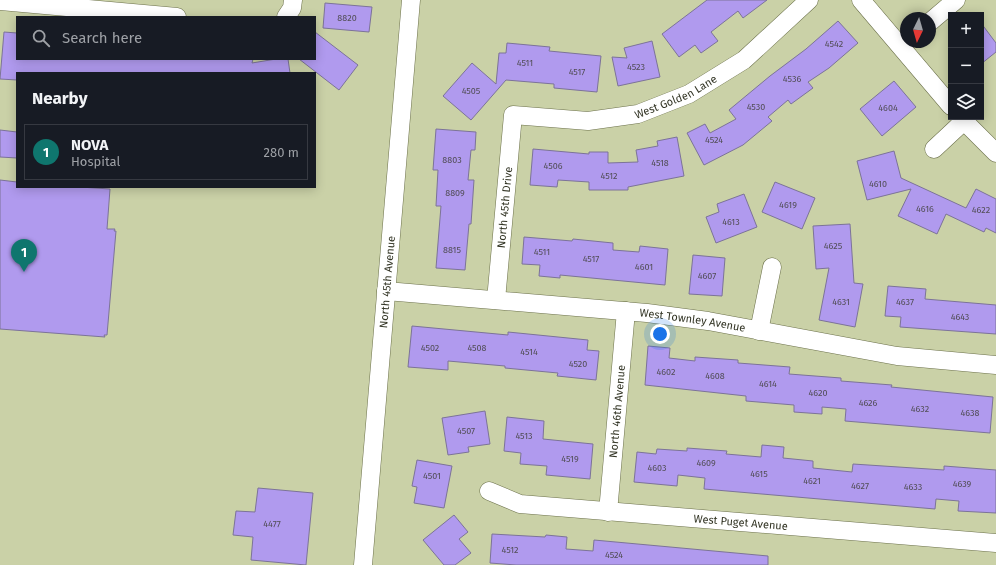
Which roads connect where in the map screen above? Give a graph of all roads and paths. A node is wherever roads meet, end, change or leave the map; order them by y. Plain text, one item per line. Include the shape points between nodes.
1 (293, 0) edge
2 (411, 0) edge
3 (809, 0) edge
4 (861, 0) edge
5 (956, 0) edge
6 (0, 1) edge
7 (166, 16) edge
8 (287, 16) edge
9 (936, 17) edge
10 (900, 39) edge
11 (908, 48) edge
12 (948, 102) edge
13 (513, 115) joint
14 (961, 120) edge
15 (963, 120) edge
16 (934, 149) dead end
17 (996, 153) edge
18 (772, 268) dead end
19 (386, 291) junction
20 (496, 300) junction
21 (626, 311) junction
22 (759, 331) junction
23 (996, 365) edge
24 (489, 490) dead end
25 (608, 512) junction
26 (996, 543) edge
27 (363, 565) edge

1 - 8 street via 292,8
2 - 19 street, North 45th Avenue
3 - 13 street, West Golden Lane via 744,60 689,94 638,114 588,121
4 - 10 street
5 - 9 street
6 - 7 street
11 - 12 street
13 - 20 street, North 45th Drive
14 - 16 street
15 - 17 street
18 - 22 street
19 - 20 street, West Townley Avenue
19 - 27 street, North 45th Avenue
20 - 21 street, West Townley Avenue
21 - 22 street, West Townley Avenue via 708,321
21 - 25 street, North 46th Avenue
22 - 23 street, West Townley Avenue via 897,356
24 - 25 street, West Puget Avenue via 520,504
25 - 26 street, West Puget Avenue

